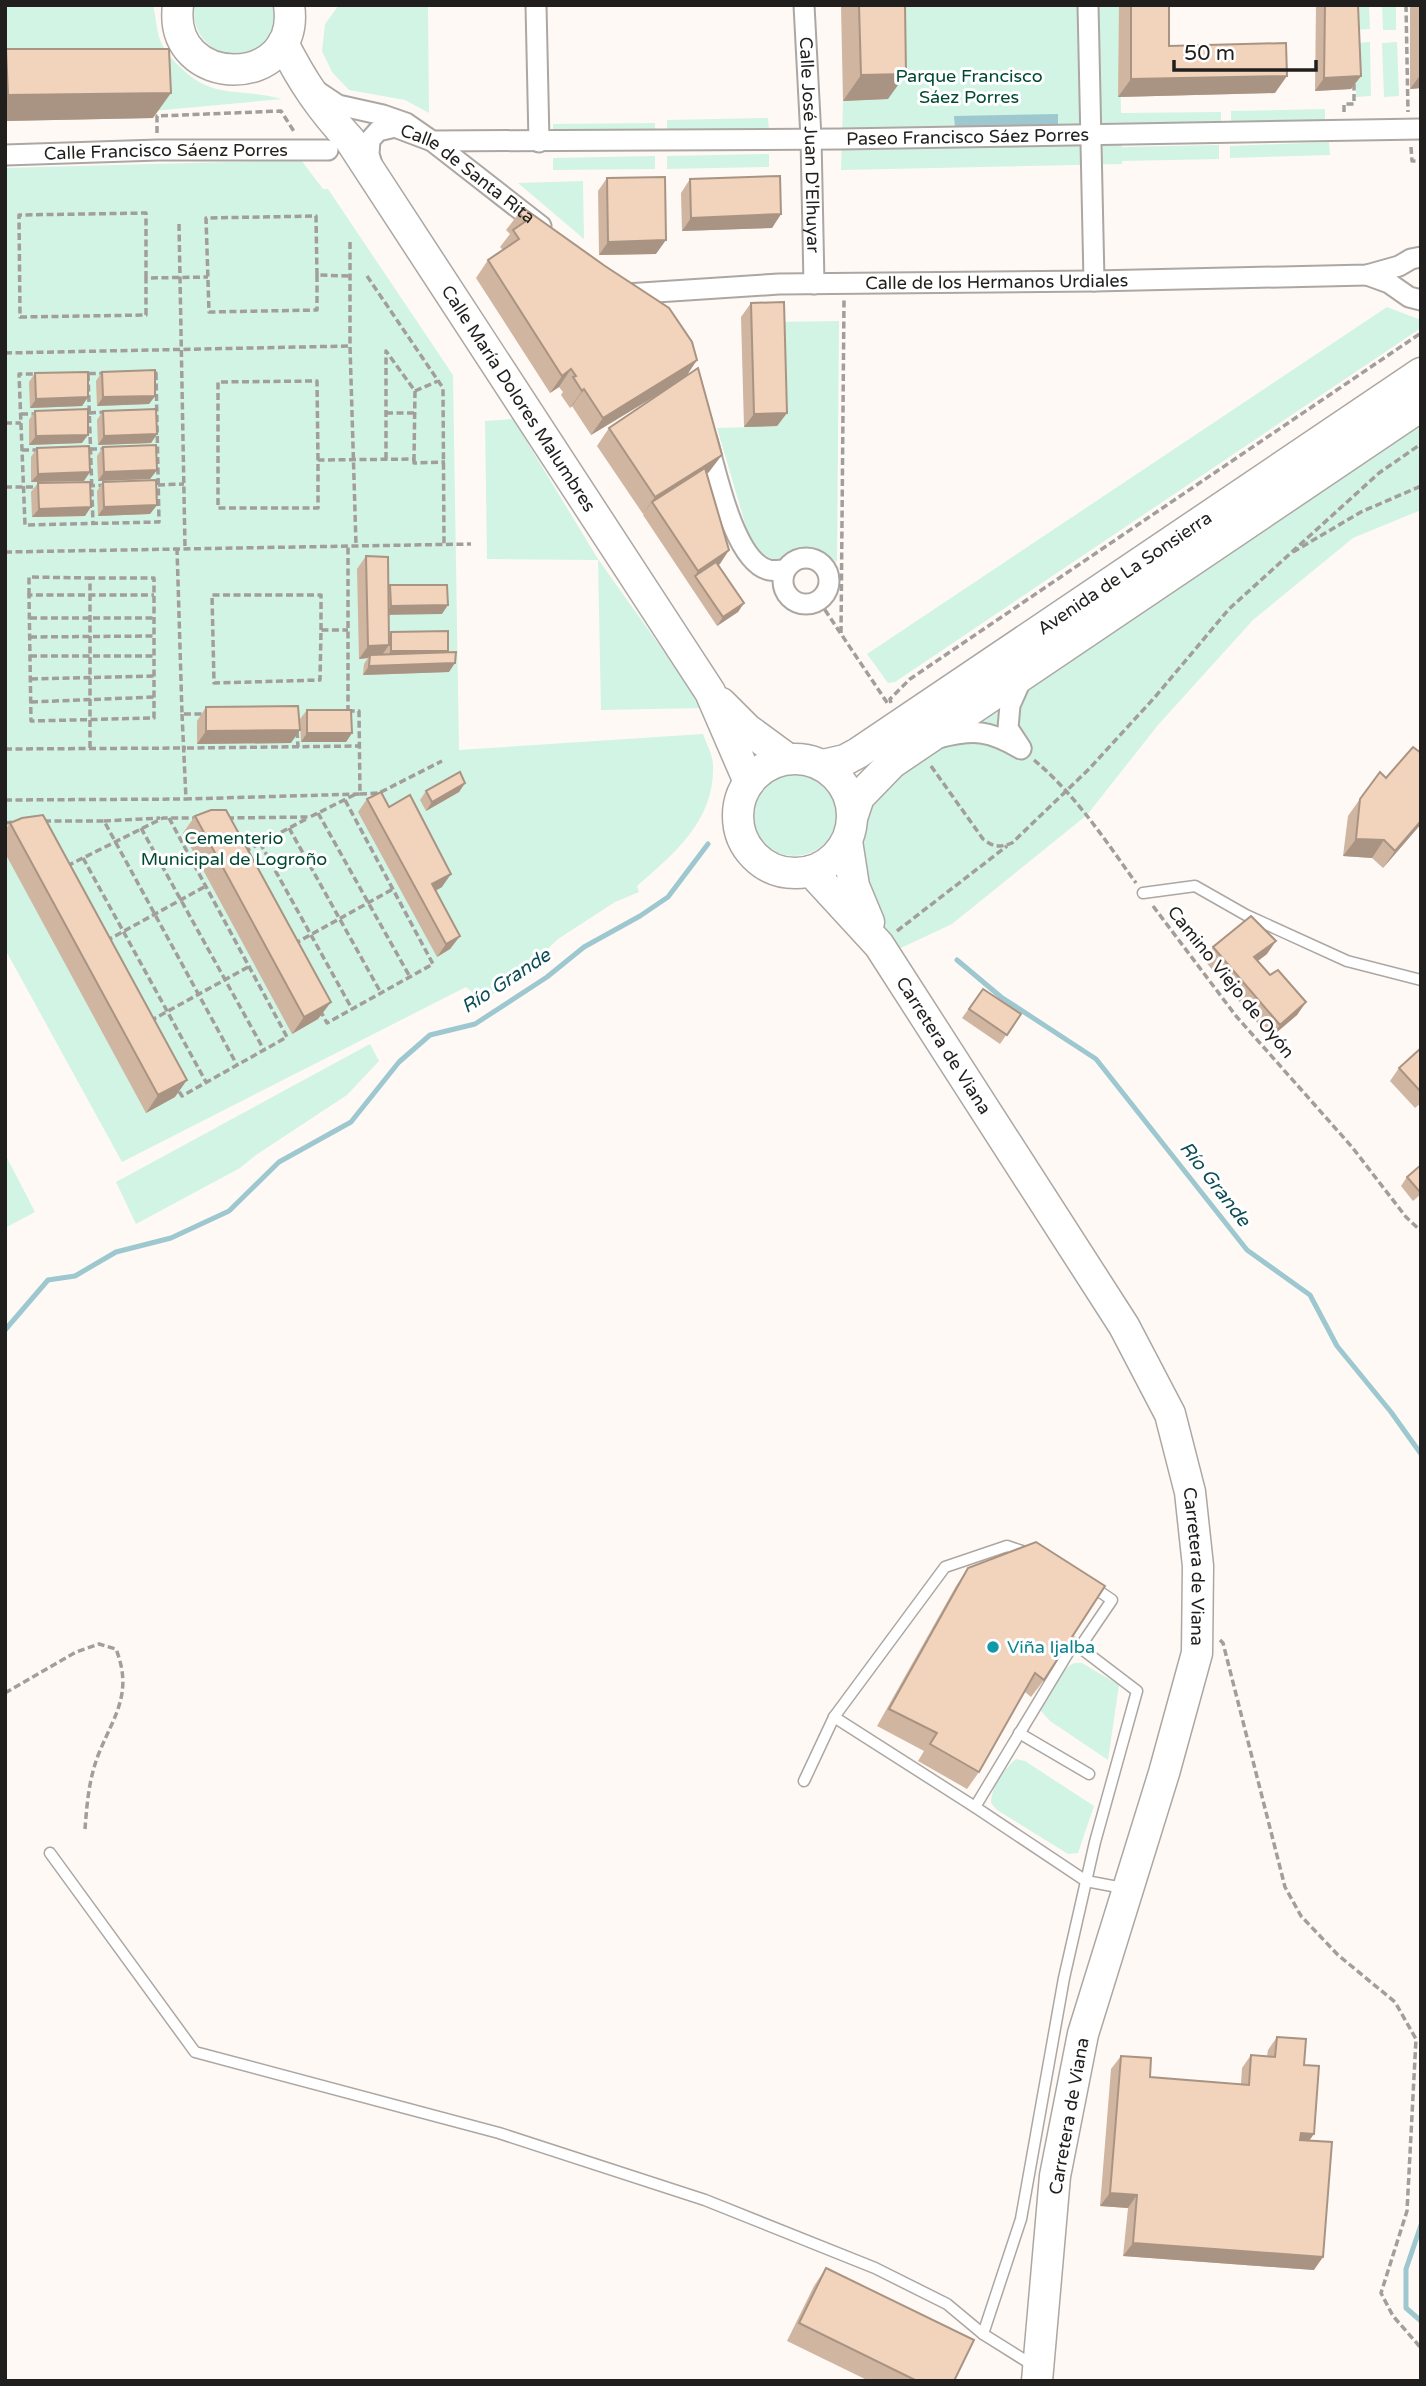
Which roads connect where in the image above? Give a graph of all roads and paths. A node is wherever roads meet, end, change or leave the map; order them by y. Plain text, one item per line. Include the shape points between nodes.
1 (178, 5) edge
2 (536, 5) edge
3 (804, 5) edge
4 (1088, 5) edge
5 (1406, 5) edge
6 (290, 18) edge
7 (254, 67) junction
8 (299, 75) junction
9 (1353, 79) edge
10 (1344, 104) dead end
11 (322, 110) junction
12 (1415, 129) edge
13 (1091, 134) junction
14 (811, 138) junction
15 (432, 141) junction
16 (539, 142) junction
17 (306, 149) junction
18 (158, 150) junction
19 (328, 150) dead end
20 (5, 155) edge
21 (379, 185) junction
22 (179, 224) dead end
23 (550, 234) edge
24 (350, 242) dead end
25 (1421, 257) edge
26 (317, 275) junction
27 (1367, 275) junction
28 (350, 276) junction
29 (367, 276) dead end
30 (180, 277) junction
31 (146, 278) junction
32 (208, 278) junction
33 (1094, 281) junction
34 (814, 284) junction
35 (844, 284) junction
36 (1421, 300) edge
37 (647, 309) edge
38 (1421, 333) edge
39 (350, 346) junction
40 (181, 348) junction
41 (5, 353) edge
42 (88, 373) junction
43 (1421, 373) edge
44 (439, 381) junction
45 (415, 391) junction
46 (1421, 406) edge
47 (116, 412) edge
48 (89, 413) edge
49 (386, 413) junction
50 (415, 413) junction
51 (21, 414) junction
52 (48, 414) edge
53 (703, 422) edge
54 (5, 423) edge
55 (21, 423) junction
56 (1421, 444) edge
57 (90, 449) edge
58 (117, 449) edge
59 (22, 450) junction
60 (49, 450) edge
61 (386, 459) junction
62 (414, 459) junction
63 (318, 460) junction
64 (354, 460) junction
65 (445, 462) junction
66 (184, 484) junction
67 (115, 485) edge
68 (156, 485) edge
69 (46, 486) edge
70 (88, 486) edge
71 (1421, 486) edge
72 (5, 487) edge
73 (93, 523) junction
74 (444, 544) junction
75 (471, 544) dead end
76 (356, 545) junction
77 (348, 546) junction
78 (177, 548) junction
79 (185, 548) junction
80 (5, 552) edge
81 (1283, 559) junction
82 (785, 570) junction
83 (90, 578) junction
84 (90, 594) junction
85 (29, 595) junction
86 (154, 595) junction
87 (819, 601) junction
88 (30, 618) junction
89 (154, 618) junction
90 (321, 630) junction
91 (348, 630) junction
92 (841, 633) junction
93 (154, 636) junction
94 (30, 637) junction
95 (30, 656) junction
96 (154, 656) junction
97 (1023, 675) junction
98 (154, 676) junction
99 (31, 679) junction
100 (710, 692) junction
101 (154, 697) junction
102 (31, 702) junction
103 (182, 714) junction
104 (208, 714) edge
105 (90, 720) junction
106 (297, 724) edge
107 (921, 744) junction
108 (359, 746) junction
109 (298, 747) junction
110 (90, 748) junction
111 (185, 748) junction
112 (5, 749) edge
113 (1021, 749) junction
114 (788, 759) junction
115 (442, 761) dead end
116 (823, 765) junction
117 (749, 782) junction
118 (1066, 791) junction
119 (358, 794) junction
120 (186, 799) junction
121 (5, 800) edge
122 (345, 800) junction
123 (318, 813) junction
124 (310, 817) junction
125 (163, 818) junction
126 (169, 818) junction
127 (203, 818) edge
128 (215, 818) edge
129 (32, 821) edge
130 (104, 821) junction
131 (5, 822) edge
132 (19, 822) edge
133 (141, 828) junction
134 (289, 828) junction
135 (850, 828) junction
136 (115, 842) junction
137 (260, 843) junction
138 (1012, 843) junction
139 (236, 856) edge
140 (83, 858) junction
141 (59, 871) edge
142 (811, 871) junction
143 (206, 886) junction
144 (393, 888) junction
145 (1143, 893) junction
146 (123, 932) junction
147 (879, 944) junction
148 (98, 946) edge
149 (286, 948) edge
150 (250, 966) junction
151 (410, 977) junction
152 (1421, 980) edge
153 (381, 993) junction
154 (315, 1002) edge
155 (352, 1009) junction
156 (167, 1012) junction
157 (142, 1026) edge
158 (264, 1050) junction
159 (237, 1065) junction
160 (206, 1082) junction
161 (175, 1084) edge
162 (1421, 1231) edge
163 (1044, 1558) edge
164 (1078, 1577) edge
165 (1197, 1620) junction
166 (1080, 1647) junction
167 (5, 1693) edge
168 (834, 1717) junction
169 (1019, 1733) junction
170 (1089, 1774) dead end
171 (804, 1781) dead end
172 (975, 1807) junction
173 (85, 1829) dead end
174 (50, 1853) dead end
175 (1086, 1881) junction
176 (1127, 1888) junction
177 (983, 2334) junction
178 (1421, 2348) edge
179 (1037, 2374) edge

1 - 7 main road via 180,32 200,60 221,69
2 - 16 street
3 - 14 street, Calle José Juan D'Elhuyar
4 - 13 street
5 - 12 path
6 - 7 main road via 266,61
6 - 8 main road, Calle María Dolores Malumbres
7 - 11 main road, Calle María Dolores Malumbres
8 - 11 main road, Calle María Dolores Malumbres
8 - 15 street via 338,105 405,123
9 - 10 path via 1354,104
11 - 21 main road, Calle María Dolores Malumbres via 350,140
12 - 13 street, Paseo Francisco Sáez Porres
13 - 14 street, Paseo Francisco Sáez Porres
13 - 33 street
14 - 16 street, Paseo Francisco Sáez Porres
14 - 34 street, Calle José Juan D'Elhuyar
15 - 16 street, Paseo Francisco Sáez Porres
15 - 21 street, Calle de Santa Rita via 395,127 378,131 370,140 369,154
15 - 23 street, Calle de Santa Rita
17 - 18 street, Calle Francisco Sáenz Porres
17 - 18 path via 281,111 157,116
17 - 19 street, Calle Francisco Sáenz Porres
18 - 20 street, Calle Francisco Sáenz Porres
21 - 100 main road, Calle María Dolores Malumbres
22 - 30 path
24 - 28 path
25 - 27 street, Calle de los Hermanos Urdiales
26 - 28 path
26 - 32 path via 317,310 209,312
26 - 32 path via 316,216 206,218
27 - 33 street, Calle de los Hermanos Urdiales
27 - 36 street, Calle de los Hermanos Urdiales
28 - 39 path
29 - 44 path
30 - 31 path
30 - 32 path
30 - 40 path
31 - 31 path via 146,315 20,317 19,215 146,213
33 - 35 street, Calle de los Hermanos Urdiales
34 - 35 street, Calle de los Hermanos Urdiales
34 - 37 street, Calle de los Hermanos Urdiales via 620,289
35 - 92 path
38 - 92 path via 910,679 890,699 893,712
39 - 40 path
39 - 64 path
40 - 41 path
40 - 66 path
42 - 51 path via 19,374
42 - 73 path
42 - 73 path via 156,373 159,522
43 - 116 main road, Avenida de La Sonsierra via 858,753
44 - 45 path
44 - 65 path
45 - 49 path via 386,351
45 - 50 path
46 - 97 main road, Avenida de La Sonsierra
47 - 48 path
49 - 50 path
49 - 61 path
50 - 62 path
51 - 52 path
51 - 55 path
53 - 82 street via 732,528 752,560 768,570
54 - 55 path
55 - 59 path
56 - 81 path via 1379,473
57 - 58 path
59 - 60 path
59 - 73 path via 25,525
61 - 62 path
61 - 64 path
62 - 65 path via 414,463
63 - 63 path via 318,508 218,508 218,382 317,381
63 - 64 path
64 - 76 path
65 - 74 path
66 - 68 path
66 - 79 path
67 - 70 path
69 - 72 path
71 - 81 path via 1361,512
74 - 75 path
74 - 76 path
76 - 77 path
77 - 79 path
77 - 91 path
78 - 79 path
78 - 80 path
78 - 103 path
81 - 118 path via 1229,609 1155,697
82 - 87 street via 783,585 790,599 804,605
82 - 87 street via 804,558 825,567 828,590
83 - 84 path
83 - 85 path via 29,578
83 - 86 path via 154,578
84 - 85 path
84 - 86 path
84 - 105 path
85 - 88 path
86 - 89 path
87 - 92 path
88 - 89 path
88 - 94 path
89 - 93 path
90 - 90 path via 320,680 214,683 212,595 321,595
90 - 91 path
91 - 108 path via 348,712 359,711
93 - 94 path
93 - 96 path
94 - 95 path
95 - 96 path
95 - 99 path
96 - 98 path
97 - 107 main road, Avenida de La Sonsierra
97 - 113 street via 1010,705 1008,728
98 - 99 path
98 - 101 path
99 - 102 path
100 - 114 main road, Calle María Dolores Malumbres via 747,729
100 - 117 main road, Calle María Dolores Malumbres
101 - 102 path
101 - 105 path via 154,718
102 - 105 path via 31,721
103 - 104 path
103 - 111 path
105 - 110 path
106 - 109 path
107 - 113 street via 980,731
107 - 135 main road, Avenida de La Sonsierra via 892,763 859,797
107 - 138 path via 982,839 992,846
108 - 109 path
108 - 119 path
109 - 111 path
110 - 111 path
110 - 112 path
111 - 120 path
113 - 118 path, Camino Viejo de Oyón
114 - 116 main road
114 - 117 main road via 760,770
115 - 119 path via 379,793
116 - 135 main road via 845,786 851,800
117 - 142 main road via 737,815 748,849 775,870
118 - 138 path
118 - 145 path, Camino Viejo de Oyón
119 - 120 path
119 - 122 path
120 - 121 path
122 - 123 path
122 - 144 path
123 - 124 path
123 - 151 path
124 - 128 path
124 - 134 path
125 - 126 path
125 - 130 path
125 - 133 path
126 - 127 path
126 - 143 path
129 - 130 path
130 - 136 path
131 - 132 path
133 - 136 path
133 - 158 path
134 - 137 path
134 - 153 path
135 - 142 main road via 838,855
135 - 147 main road, Carretera de Viana via 854,886
136 - 140 path
136 - 159 path
137 - 139 path
137 - 155 path
138 - 147 path
140 - 141 path
140 - 146 path
142 - 147 main road, Carretera de Viana
143 - 146 path
143 - 150 path
144 - 149 path
144 - 151 path via 433,964
145 - 152 lane via 1195,886 1347,961
145 - 162 path, Camino Viejo de Oyón via 1236,1016
146 - 148 path
146 - 156 path
147 - 165 main road, Carretera de Viana via 1125,1326 1170,1414 1190,1492 1198,1566
150 - 156 path
150 - 158 path via 286,1037
151 - 153 path
153 - 155 path
154 - 155 path via 327,1023
156 - 157 path
156 - 160 path
158 - 159 path
159 - 160 path
160 - 161 path via 182,1096
163 - 168 lane via 1007,1546 944,1567
164 - 166 lane via 1112,1600
165 - 176 main road, Carretera de Viana via 1197,1653
165 - 178 path via 1223,1643 1286,1886 1301,1916 1338,1955 1395,2002 1416,2039 1406,2211 1381,2294
166 - 169 lane via 1073,1643
166 - 175 lane via 1137,1691
167 - 173 path via 76,1652 99,1644 116,1650 124,1692 88,1790
168 - 171 lane
168 - 172 lane
169 - 170 lane
169 - 172 lane
172 - 175 lane
174 - 177 lane via 195,2052 499,2133 705,2200 875,2268 947,2305
175 - 176 lane
175 - 177 lane via 1021,2219
176 - 179 main road, Carretera de Viana via 1083,2034 1055,2176
177 - 179 lane

